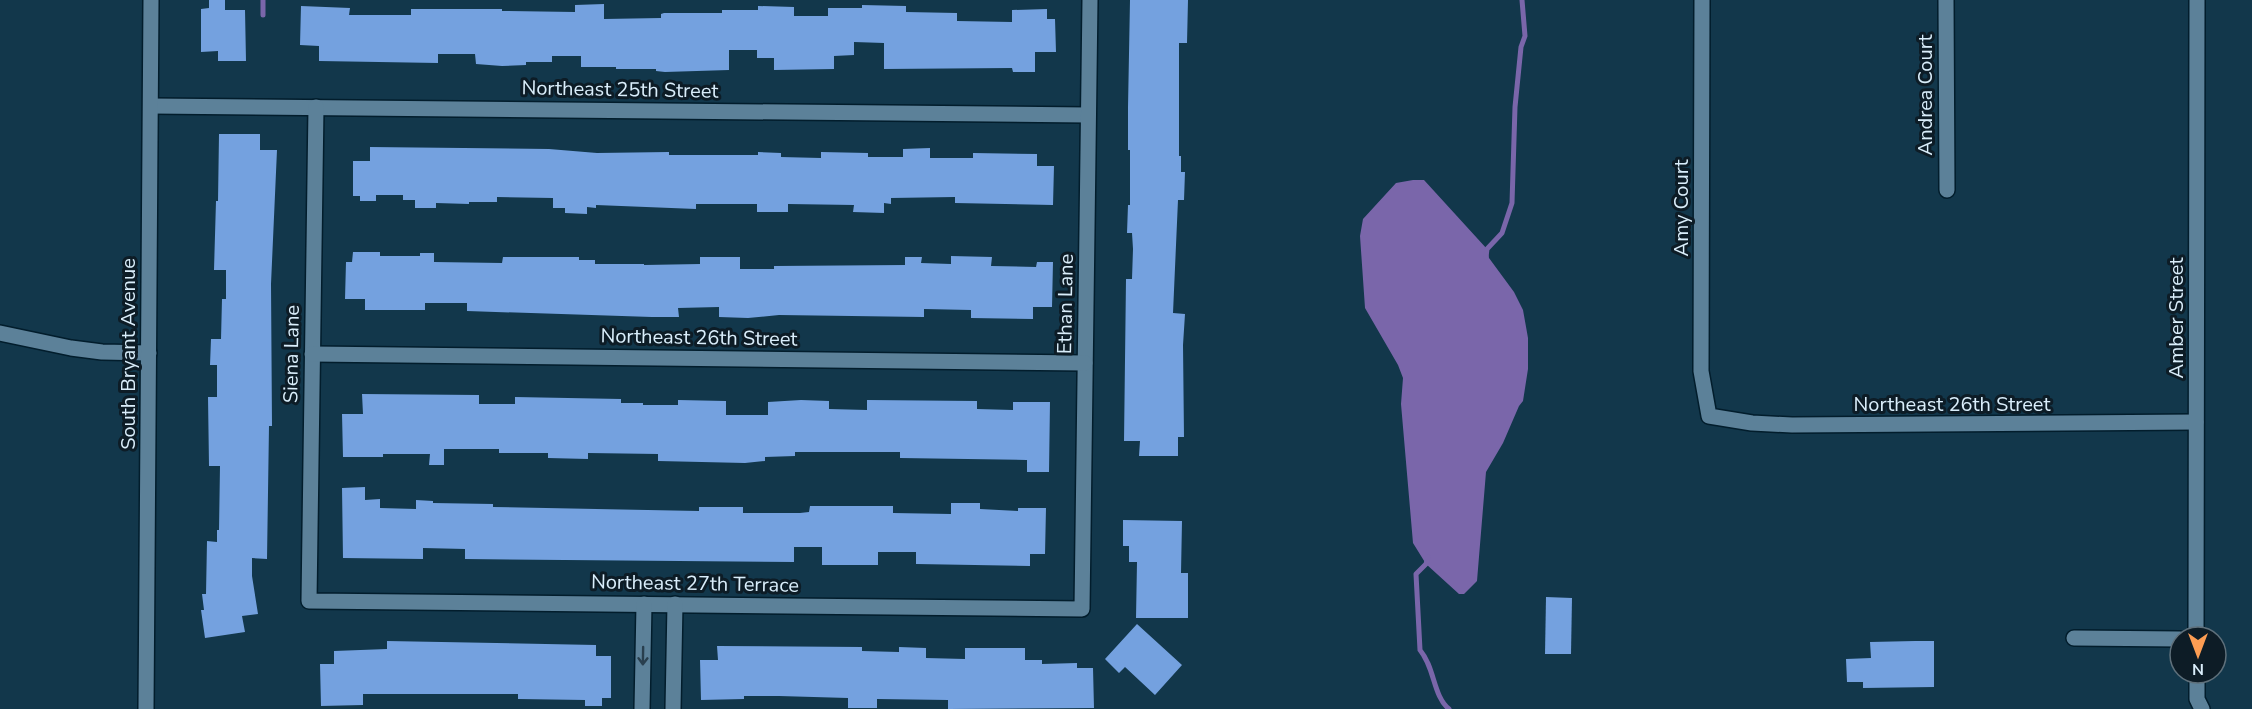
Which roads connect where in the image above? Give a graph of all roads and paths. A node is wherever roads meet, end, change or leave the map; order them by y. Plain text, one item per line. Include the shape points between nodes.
1 (152, 0) edge
2 (1090, 0) edge
3 (1702, 0) edge
4 (1946, 0) edge
5 (2197, 0) edge
6 (151, 106) junction
7 (316, 107) junction
8 (1088, 115) junction
9 (1947, 190) dead end
10 (0, 333) edge
11 (149, 353) junction
12 (312, 354) junction
13 (1085, 363) junction
14 (1709, 416) joint
15 (2196, 422) junction
16 (309, 601) joint
17 (644, 604) junction
18 (675, 604) junction
19 (1082, 609) joint
20 (2196, 625) edge
21 (2074, 638) dead end
22 (2168, 639) edge
23 (2197, 685) edge
24 (2197, 706) edge
25 (146, 709) edge
26 (642, 709) edge
27 (673, 709) edge

1 - 6 street, South Bryant Avenue
2 - 8 street, Ethan Lane
3 - 14 street, Amy Court via 1701,371
4 - 9 street, Andrea Court
5 - 15 street, Amber Street
6 - 7 street, Northeast 25th Street
6 - 11 street, South Bryant Avenue
7 - 8 street, Northeast 25th Street
7 - 12 street, Siena Lane
8 - 13 street, Ethan Lane
10 - 11 street via 71,348
11 - 25 street, South Bryant Avenue
12 - 13 street, Northeast 26th Street
12 - 16 street, Siena Lane
13 - 19 street, Ethan Lane
14 - 15 street, Northeast 26th Street via 1792,425
15 - 20 street, Amber Street
16 - 17 street, Northeast 27th Terrace
17 - 18 street, Northeast 27th Terrace
17 -> 26 street
18 - 19 street, Northeast 27th Terrace
18 - 27 street
21 - 22 street
23 - 24 street

